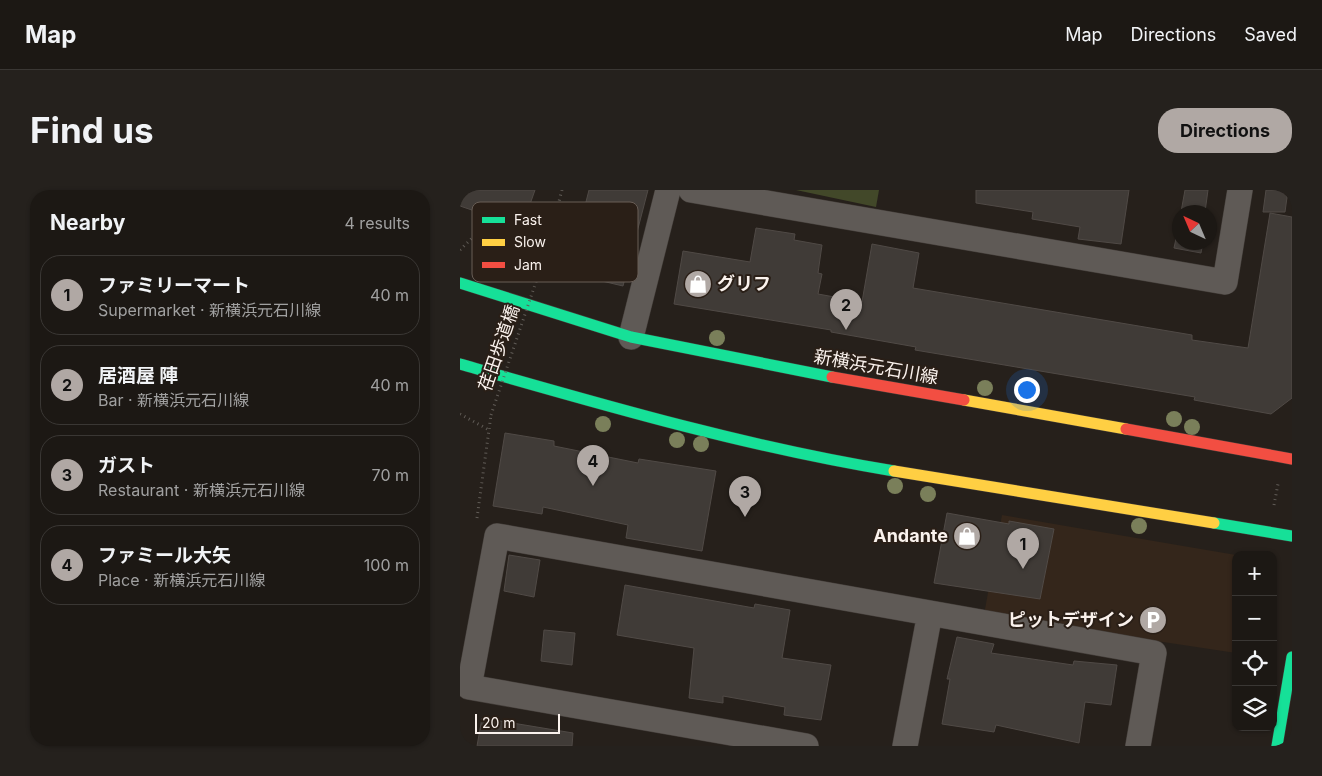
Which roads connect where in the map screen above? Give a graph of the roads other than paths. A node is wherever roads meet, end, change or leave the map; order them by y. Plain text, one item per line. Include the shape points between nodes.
1 (668, 190) edge
2 (691, 190) edge
3 (1240, 190) edge
4 (460, 283) edge
5 (631, 337) junction
6 (460, 364) edge
7 (1292, 459) edge
8 (1292, 536) edge
9 (930, 613) junction
10 (1292, 657) edge
11 (806, 746) edge
12 (905, 746) edge
13 (1138, 746) edge
14 (1277, 746) edge

1 - 5 street
2 - 3 street via 1225,282
4 - 5 street, 新横浜元石川線
5 - 7 street, 新横浜元石川線 via 794,370
6 - 8 street via 560,394 813,458
9 - 11 street via 497,536 468,687
9 - 12 street
9 - 13 street via 1154,653
10 - 14 street

